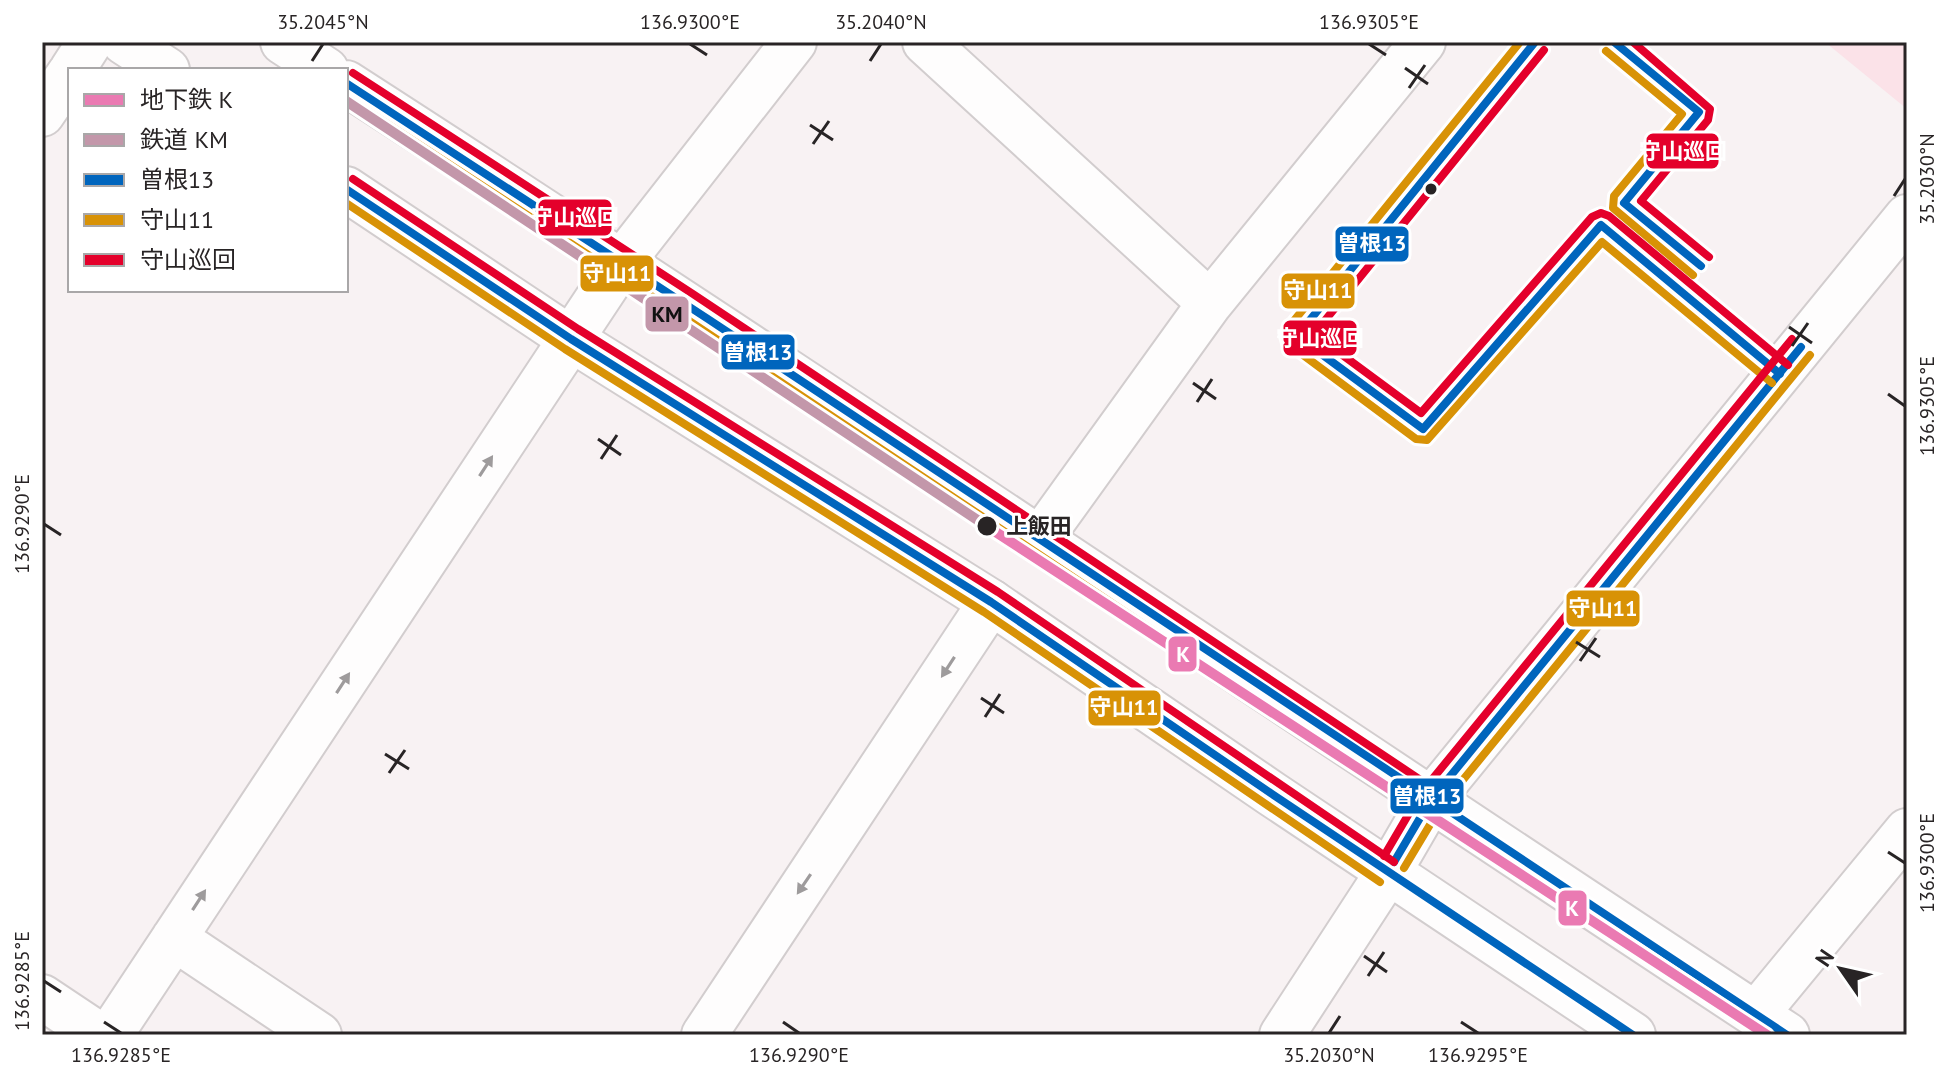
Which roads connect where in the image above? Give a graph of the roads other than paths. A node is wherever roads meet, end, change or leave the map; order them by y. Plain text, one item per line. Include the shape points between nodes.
1 (90, 42) edge
2 (124, 42) edge
3 (283, 42) edge
4 (794, 42) edge
5 (925, 42) edge
6 (1423, 42) edge
7 (73, 68) edge
8 (164, 68) edge
9 (323, 68) edge
10 (68, 75) edge
11 (348, 84) edge
12 (42, 114) edge
13 (348, 190) edge
14 (1907, 217) edge
15 (622, 262) junction
16 (1210, 303) junction
17 (571, 339) junction
18 (1040, 539) junction
19 (991, 602) junction
20 (1430, 801) junction
21 (1907, 831) edge
22 (1387, 872) junction
23 (174, 938) junction
24 (42, 997) edge
25 (1771, 1025) edge
26 (99, 1035) edge
27 (110, 1035) edge
28 (319, 1035) edge
29 (704, 1035) edge
30 (1282, 1035) edge
31 (1633, 1035) edge

1 - 7 street
2 - 8 street
3 - 9 street
4 - 15 street
5 - 16 street
6 - 16 street
10 - 12 street
11 - 15 street
13 - 17 street
14 - 20 street
15 - 17 street
15 - 18 street
16 - 18 street
17 - 19 street
23 -> 17 street
18 - 20 street
19 - 22 street
19 -> 29 street
20 - 22 street
20 - 25 street
21 - 25 street
22 - 30 street
22 - 31 street
23 - 27 street
23 - 28 street
24 - 26 street

